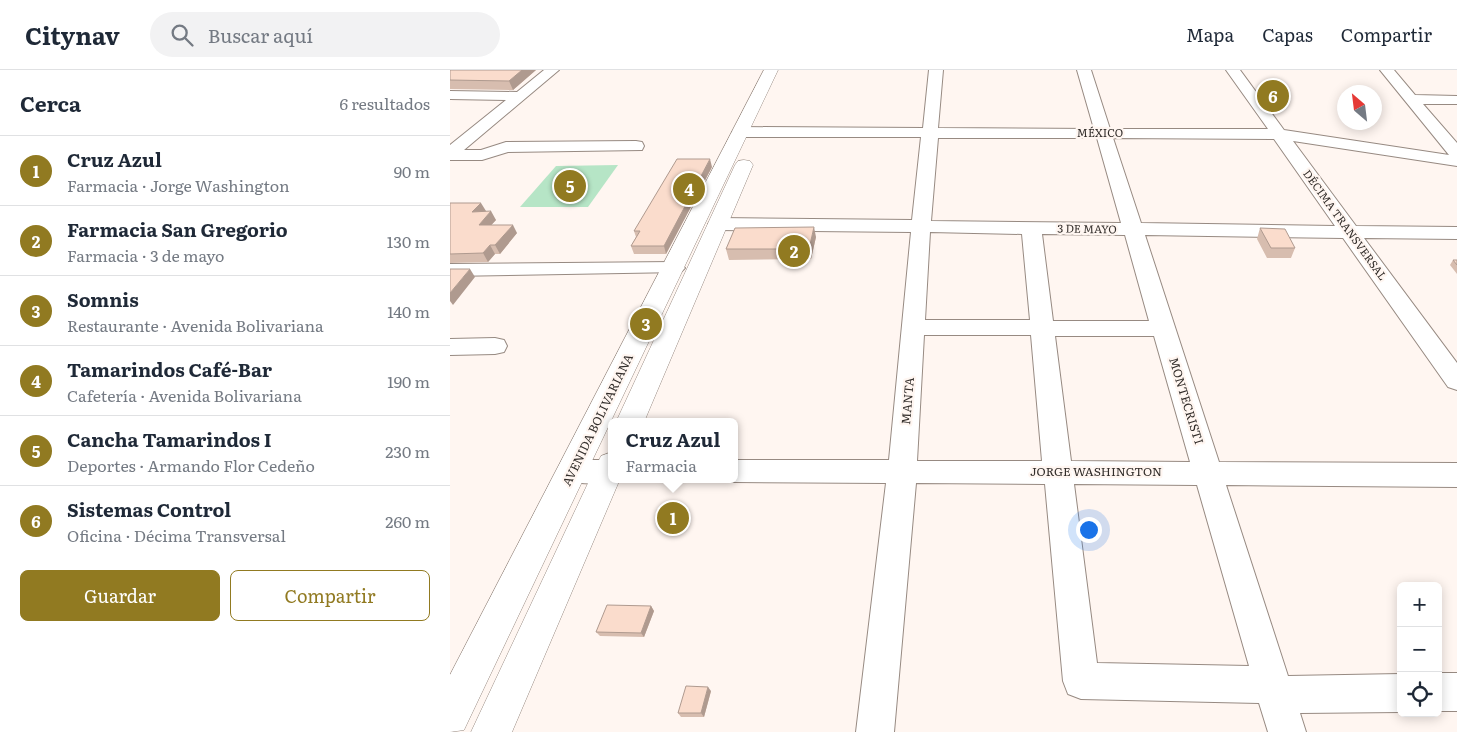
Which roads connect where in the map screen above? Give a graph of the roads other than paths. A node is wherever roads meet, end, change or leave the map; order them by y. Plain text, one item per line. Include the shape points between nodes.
1 (552, 70) edge
2 (771, 70) edge
3 (787, 70) edge
4 (936, 70) edge
5 (1084, 70) edge
6 (1233, 70) edge
7 (1387, 70) edge
8 (450, 95) edge
9 (521, 96) junction
10 (1411, 99) junction
11 (1457, 100) edge
12 (749, 132) junction
13 (929, 133) junction
14 (1104, 134) junction
15 (1279, 135) junction
16 (636, 146) dead end
17 (450, 154) edge
18 (1457, 154) edge
19 (482, 155) junction
20 (1457, 161) edge
21 (625, 162) dead end
22 (718, 224) junction
23 (921, 226) junction
24 (1031, 228) junction
25 (1133, 230) junction
26 (1350, 232) junction
27 (1457, 233) edge
28 (674, 268) junction
29 (450, 270) edge
30 (914, 327) junction
31 (1042, 328) junction
32 (1164, 329) junction
33 (450, 346) edge
34 (495, 346) dead end
35 (1457, 381) edge
36 (632, 418) edge
37 (608, 468) edge
38 (573, 471) junction
39 (738, 471) edge
40 (902, 472) junction
41 (1058, 472) junction
42 (1208, 472) junction
43 (608, 475) edge
44 (1457, 475) edge
45 (1274, 690) junction
46 (1442, 692) edge
47 (1457, 692) edge
48 (1397, 693) edge
49 (450, 716) edge
50 (492, 732) edge
51 (875, 732) edge
52 (1287, 732) edge

1 - 9 street
2 - 12 street, AVENIDA BOLIVARIANA
3 - 12 street, AVENIDA BOLIVARIANA
4 - 13 street, MANTA
5 - 14 street, MONTECRISTI
6 - 15 street, DÉCIMA TRANSVERSAL
7 - 10 street
8 - 9 street
9 - 17 street
10 - 11 street
10 - 18 street
12 - 13 street, MÉXICO
12 - 22 street, AVENIDA BOLIVARIANA
12 - 28 street, AVENIDA BOLIVARIANA
13 - 14 street, MÉXICO
13 - 23 street, MANTA
14 - 15 street, MÉXICO
14 - 25 street, MONTECRISTI
15 - 20 street, MÉXICO
15 - 26 street, DÉCIMA TRANSVERSAL
16 - 19 street via 506,147
17 - 19 street
19 - 21 street via 486,164
22 - 23 street, 3 DE MAYO
22 - 36 street, AVENIDA BOLIVARIANA
23 - 24 street, 3 DE MAYO
23 - 30 street, MANTA
24 - 25 street, 3 DE MAYO
24 - 31 street
25 - 26 street, 3 DE MAYO
25 - 32 street, MONTECRISTI
26 - 27 street, 3 DE MAYO
26 - 35 street, DÉCIMA TRANSVERSAL
28 - 29 street
28 - 38 street, AVENIDA BOLIVARIANA
30 - 31 street
30 - 40 street, MANTA
31 - 32 street
31 - 41 street
32 - 42 street, MONTECRISTI
33 - 34 street
37 - 38 street
38 - 49 street, AVENIDA BOLIVARIANA
39 - 40 street, JORGE WASHINGTON
40 - 41 street, JORGE WASHINGTON
40 - 51 street, MANTA
41 - 42 street, JORGE WASHINGTON
41 - 45 street via 1081,681
42 - 44 street, JORGE WASHINGTON
42 - 45 street, MONTECRISTI
43 - 50 street
45 - 48 street
45 - 52 street, MONTECRISTI
46 - 47 street

